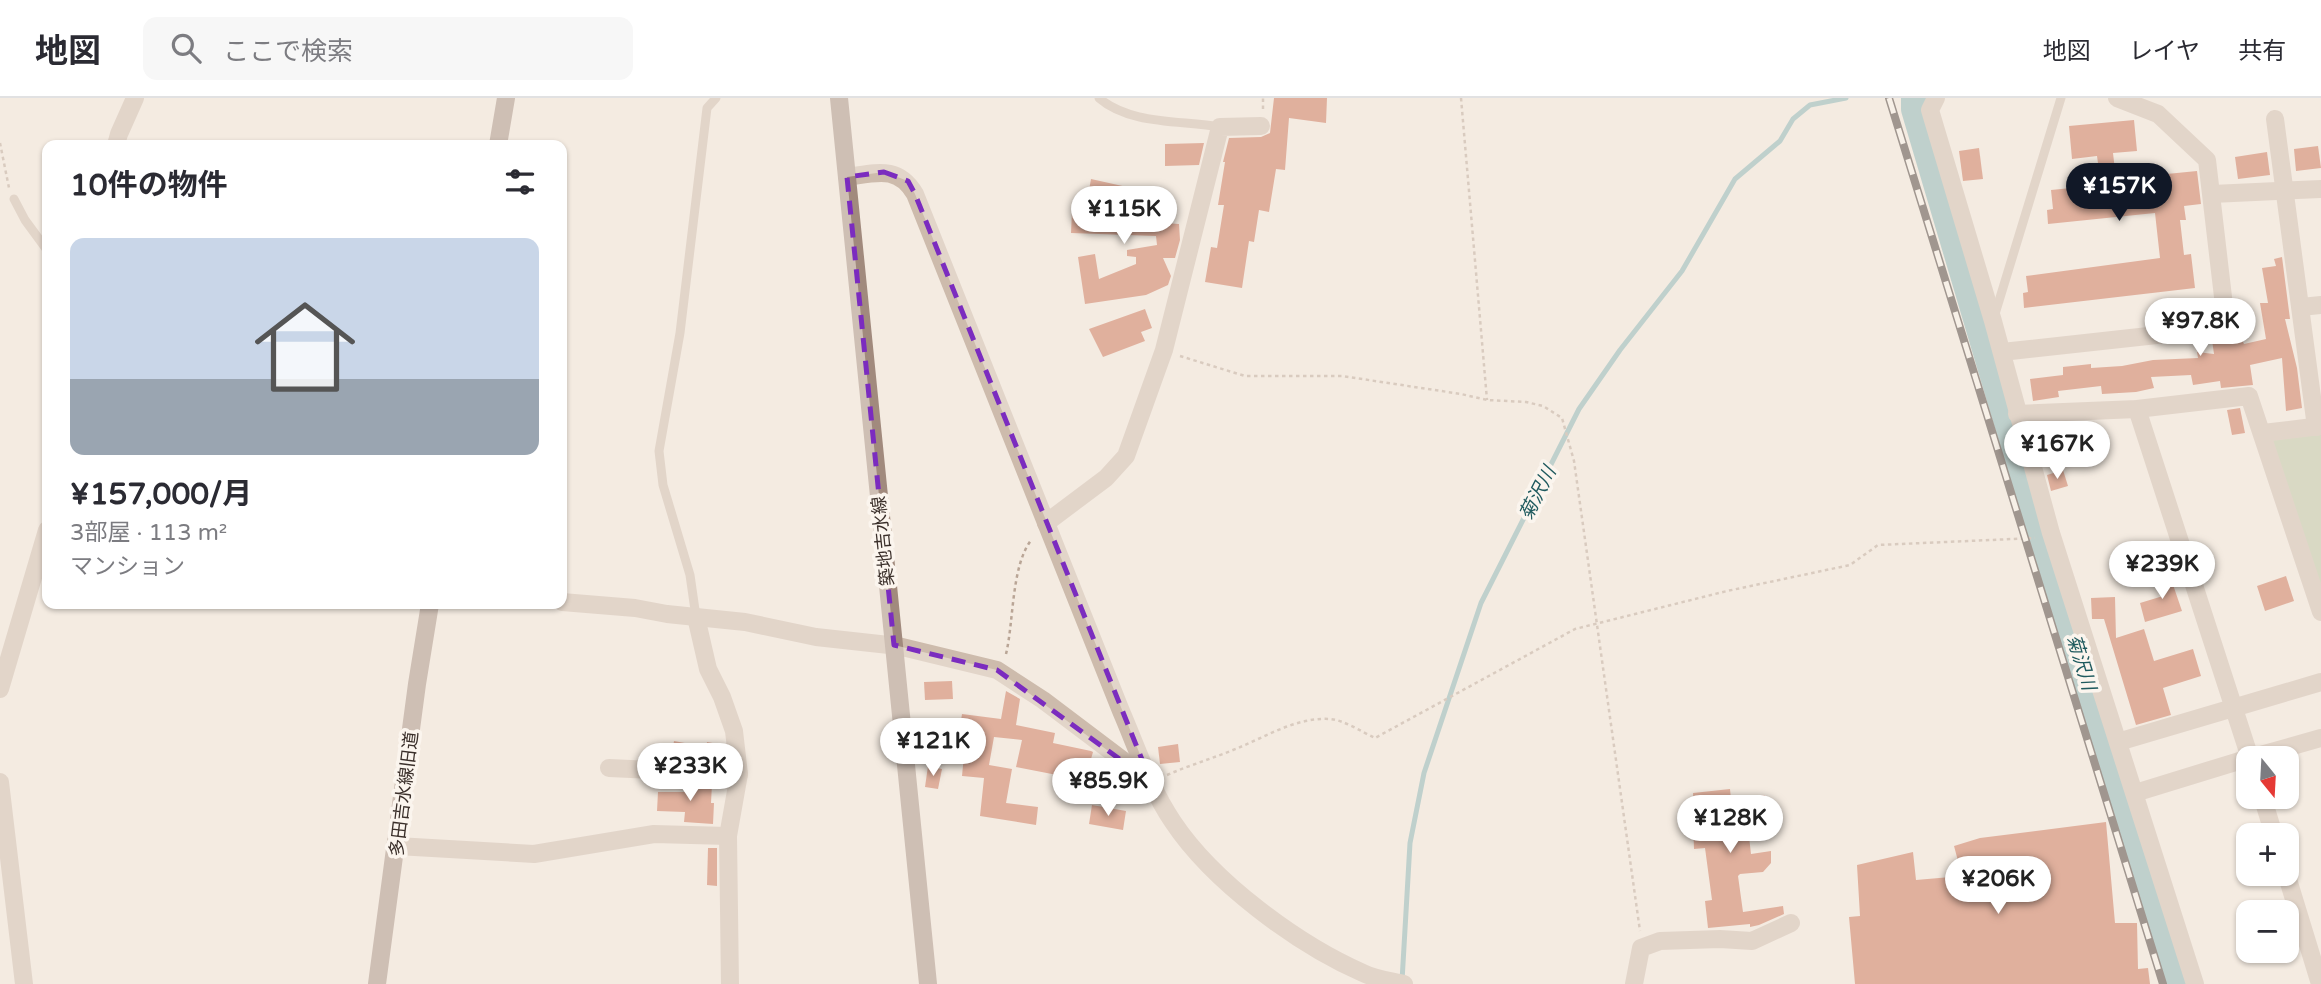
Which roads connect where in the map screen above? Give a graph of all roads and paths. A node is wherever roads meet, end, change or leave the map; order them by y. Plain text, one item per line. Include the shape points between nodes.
1 (135, 98) edge
2 (506, 98) edge
3 (716, 98) edge
4 (839, 98) edge
5 (1100, 98) edge
6 (1461, 98) edge
7 (1936, 98) edge
8 (2061, 98) edge
9 (2117, 98) edge
10 (2275, 120) dead end
11 (1261, 126) dead end
12 (1220, 127) junction
13 (117, 140) edge
14 (499, 140) edge
15 (0, 143) edge
16 (847, 177) junction
17 (2321, 189) edge
18 (2286, 191) junction
19 (2212, 194) junction
20 (14, 199) joint
21 (42, 243) edge
22 (2321, 305) edge
23 (2301, 307) junction
24 (1993, 321) junction
25 (1164, 351) junction
26 (2002, 352) junction
27 (1487, 400) junction
28 (2137, 409) junction
29 (2017, 414) junction
30 (2319, 427) edge
31 (2263, 433) junction
32 (1046, 523) junction
33 (2035, 538) dead end
34 (42, 547) edge
35 (567, 602) edge
36 (429, 609) edge
37 (2321, 612) edge
38 (696, 617) junction
39 (1598, 623) junction
40 (894, 645) junction
41 (997, 670) junction
42 (2321, 682) edge
43 (0, 689) edge
44 (2235, 708) junction
45 (2321, 738) edge
46 (2118, 742) junction
47 (2246, 746) edge
48 (2293, 746) edge
49 (2236, 762) edge
50 (608, 768) dead end
51 (739, 774) junction
52 (0, 782) edge
53 (1151, 782) junction
54 (2135, 793) junction
55 (728, 836) junction
56 (397, 846) junction
57 (2290, 886) edge
58 (1791, 923) dead end
59 (1641, 948) junction
60 (24, 984) edge
61 (377, 984) edge
62 (730, 984) edge
63 (928, 984) edge
64 (1404, 984) edge
65 (1634, 984) edge
66 (2195, 984) edge
67 (2320, 984) edge

1 - 13 street
2 - 14 main road
3 - 38 lane via 707,108 680,333 659,451
4 - 16 main road, 築地吉水線
5 - 12 lane via 1137,117
6 - 27 path
7 - 24 street via 1930,110
8 - 24 lane
9 - 19 street via 2158,114 2207,160
10 - 18 street
11 - 12 street
12 - 25 street
15 - 20 path
16 - 32 street via 884,172 908,181
16 - 40 main road, 築地吉水線
17 - 18 street
18 - 19 street
18 - 23 street
19 - 26 street via 2225,314 2221,328
20 - 21 lane
22 - 23 street
23 - 30 street
24 - 26 street
25 - 27 path via 1245,376 1342,376
25 - 32 street via 1126,456 1106,478
26 - 29 street
27 - 39 path via 1543,406 1562,418 1574,461
28 - 29 street
28 - 31 street via 2249,396
28 - 44 street
29 - 46 street
30 - 31 street
31 - 37 street
32 - 41 path via 1026,547 1007,653
32 - 53 street
33 - 39 path via 1878,545 1850,565
34 - 43 street
35 - 38 street
36 - 56 main road, 多田吉水線旧道
38 - 40 street
38 - 51 street via 708,669 734,732
39 - 53 path via 1575,629 1375,738 1332,719 1300,723
39 - 59 path
40 - 41 street
40 - 63 main road, 築地吉水線
41 - 53 street
42 - 44 street
44 - 46 street
44 - 47 street
45 - 48 street
46 - 54 street
49 - 54 street
50 - 51 street
51 - 55 street
52 - 60 street
53 - 64 street via 1183,836 1211,867 1280,925 1365,974
54 - 66 street
55 - 56 street via 654,834 534,854
55 - 62 street
56 - 61 main road, 多田吉水線旧道
57 - 67 street
58 - 59 street via 1752,941 1660,941
59 - 65 street

